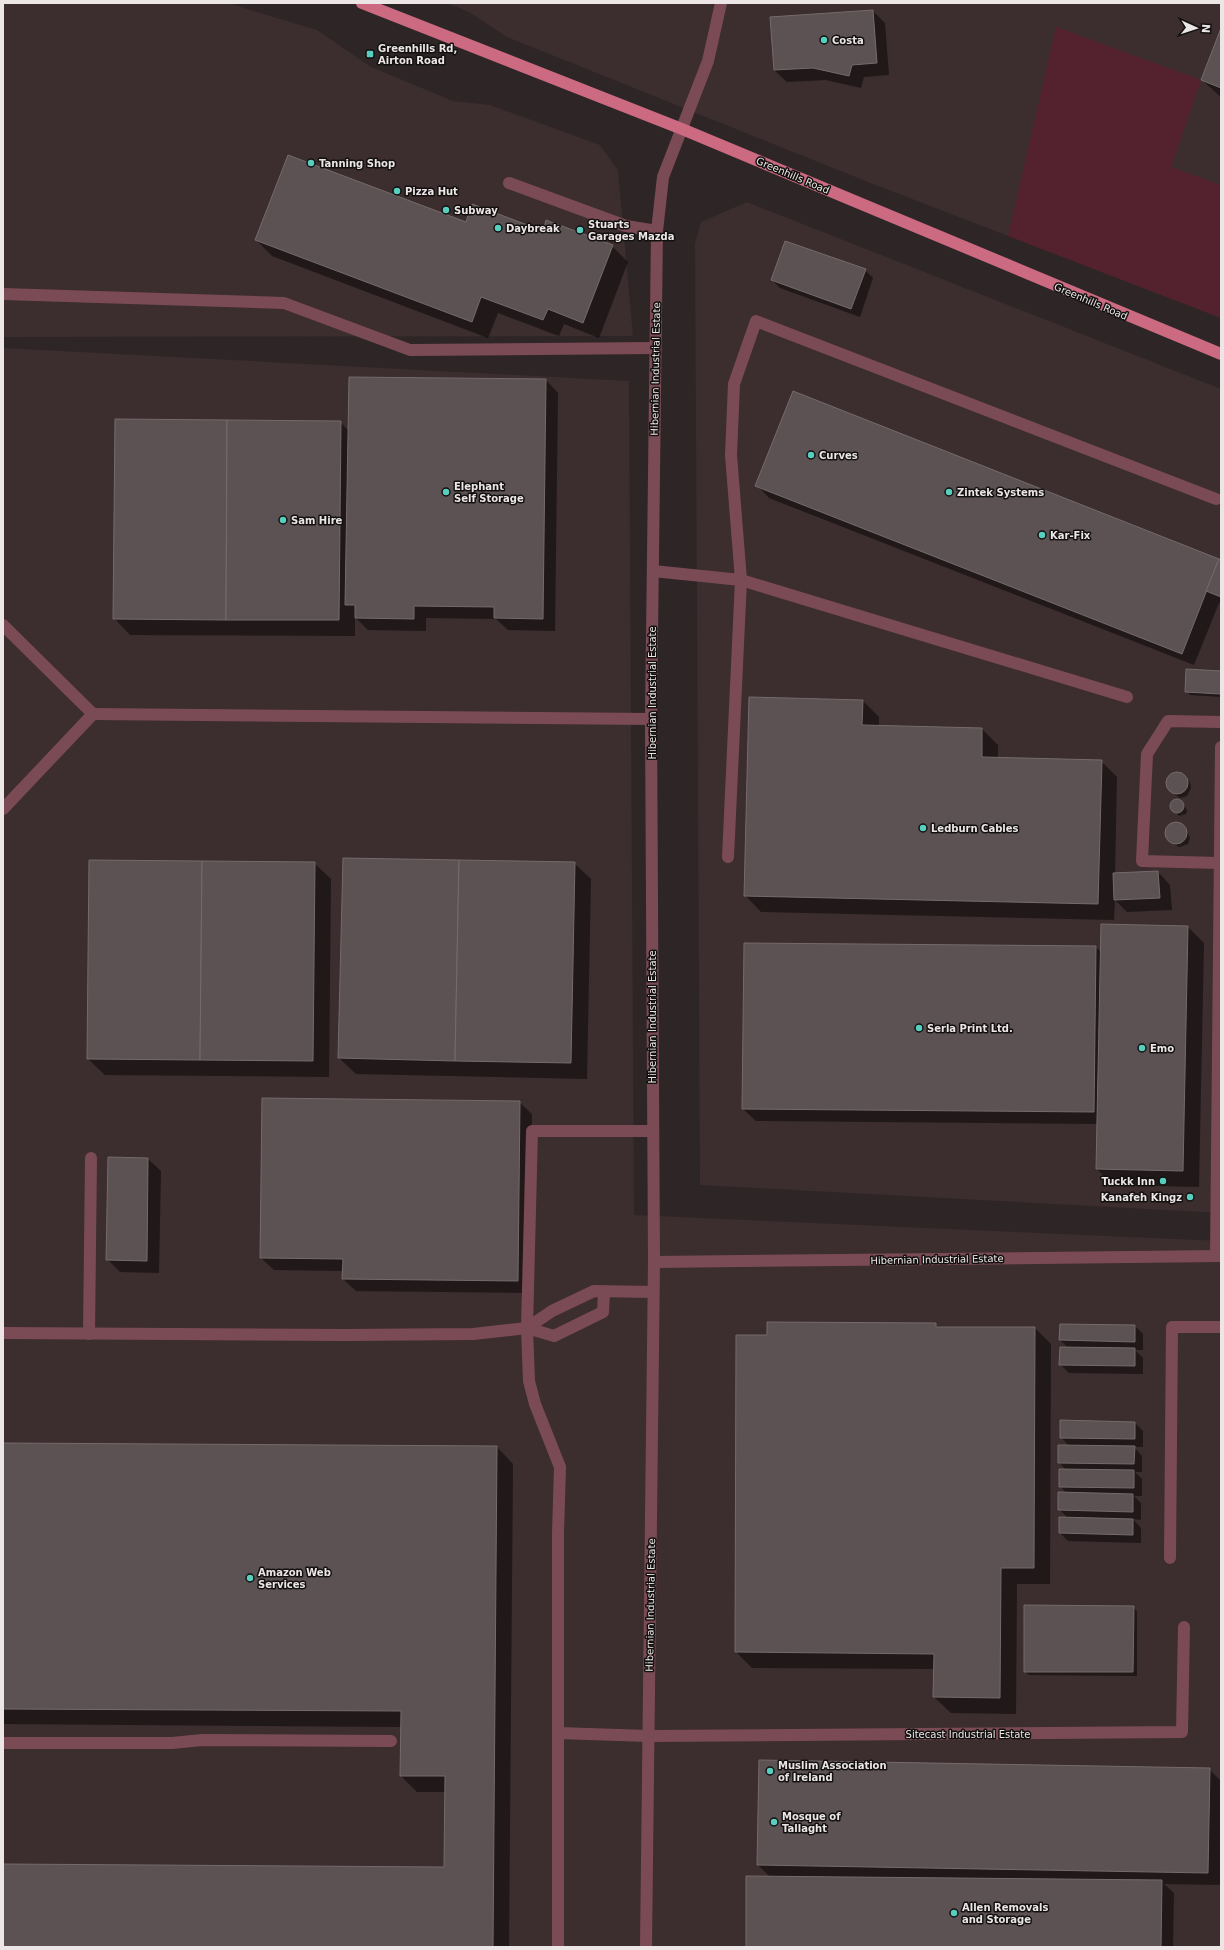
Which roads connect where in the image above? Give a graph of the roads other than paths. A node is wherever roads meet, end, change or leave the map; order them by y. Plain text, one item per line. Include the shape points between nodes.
1 (362, 3) edge
2 (721, 3) edge
3 (682, 129) junction
4 (509, 182) dead end
5 (657, 231) junction
6 (3, 294) edge
7 (656, 348) junction
8 (1221, 354) edge
9 (1216, 499) dead end
10 (653, 571) junction
11 (741, 580) junction
12 (3, 625) edge
13 (1127, 697) dead end
14 (93, 714) junction
15 (651, 719) junction
16 (1221, 722) edge
17 (1221, 747) edge
18 (3, 809) edge
19 (728, 857) dead end
20 (1219, 863) junction
21 (652, 1131) junction
22 (91, 1158) dead end
23 (1219, 1256) edge
24 (654, 1262) junction
25 (653, 1292) junction
26 (604, 1293) junction
27 (1221, 1327) edge
28 (527, 1328) junction
29 (3, 1333) edge
30 (89, 1334) junction
31 (1170, 1558) dead end
32 (1184, 1627) dead end
33 (558, 1733) junction
34 (648, 1736) junction
35 (391, 1741) dead end
36 (3, 1743) edge
37 (558, 1947) edge
38 (646, 1947) edge

1 - 3 main road, Greenhills Road
2 - 3 street, Hibernian Industrial Estate via 708,61
3 - 5 street, Hibernian Industrial Estate via 663,177
3 - 8 main road, Greenhills Road
4 - 5 street via 626,226
5 - 7 street, Hibernian Industrial Estate
6 - 7 street via 284,303 410,350
7 - 10 street, Hibernian Industrial Estate
9 - 11 street via 756,321 734,384 730,455
10 - 11 street
10 - 15 street, Hibernian Industrial Estate
11 - 13 street
11 - 19 street
12 - 14 street
14 - 15 street
14 - 18 street
15 - 21 street, Hibernian Industrial Estate
16 - 20 street via 1168,722 1147,754 1142,861
17 - 20 street
20 - 23 street
21 - 24 street, Hibernian Industrial Estate
21 - 28 street via 532,1131
22 - 30 street
23 - 24 street, Hibernian Industrial Estate
24 - 25 street, Hibernian Industrial Estate
25 - 26 street
25 - 34 street, Hibernian Industrial Estate
26 - 28 street via 594,1291 552,1311
26 - 28 street via 603,1312 554,1336
27 - 31 street via 1172,1327
28 - 30 street via 473,1334
28 - 33 street via 529,1381 535,1404 560,1467
29 - 30 street
32 - 34 street, Sitecast Industrial Estate via 1182,1732
33 - 34 street
33 - 37 street
34 - 38 street, Hibernian Industrial Estate
35 - 36 street

